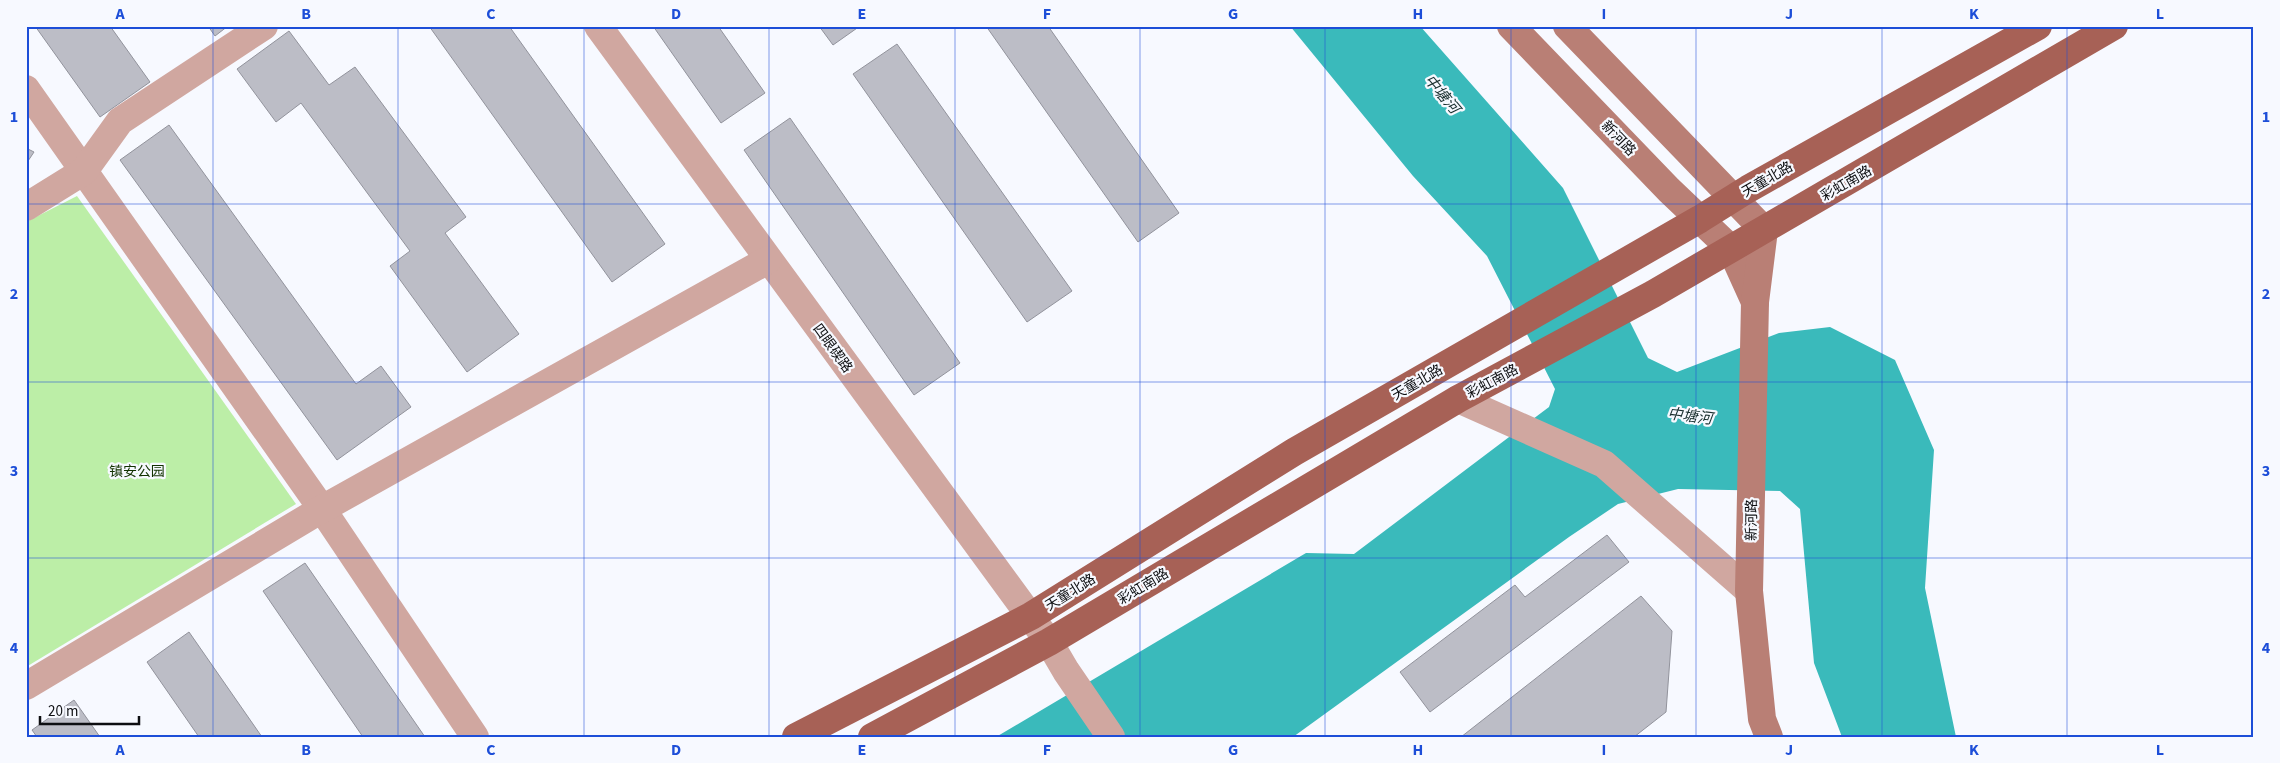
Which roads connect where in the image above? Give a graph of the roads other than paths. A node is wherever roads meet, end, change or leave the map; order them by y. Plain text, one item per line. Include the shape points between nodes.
1 (264, 26) edge
2 (598, 26) edge
3 (1511, 26) edge
4 (1567, 26) edge
5 (2038, 26) edge
6 (2114, 26) edge
7 (26, 88) edge
8 (84, 171) junction
9 (1733, 199) junction
10 (26, 207) edge
11 (1700, 219) junction
12 (1764, 230) junction
13 (1731, 250) junction
14 (768, 260) junction
15 (1755, 302) junction
16 (1458, 399) junction
17 (322, 509) junction
18 (1749, 591) junction
19 (1031, 616) junction
20 (1050, 642) junction
21 (26, 686) edge
22 (1766, 728) edge
23 (475, 737) edge
24 (796, 737) edge
25 (872, 737) edge
26 (1111, 737) edge

1 - 8 street via 120,121
2 - 14 street, 四眼碶路
3 - 11 main road, 新河路
4 - 9 main road
5 - 9 main road, 天童北路
6 - 12 main road, 彩虹南路
7 - 8 street
8 - 10 street
8 - 17 street
9 - 11 main road, 天童北路
9 - 12 main road
11 - 13 main road, 新河路
11 - 19 main road, 天童北路 via 1294,452
12 - 13 main road, 彩虹南路
12 - 15 main road, 新河路
13 - 15 main road, 新河路
13 - 16 main road, 彩虹南路
14 - 17 street
14 - 19 street, 四眼碶路
15 - 18 main road, 新河路
16 - 18 street via 1604,464
16 - 20 main road, 彩虹南路
17 - 21 street
17 - 23 street
18 - 22 main road, 新河路
19 - 20 street, 四眼碶路
19 - 24 main road, 天童北路
20 - 25 main road, 彩虹南路
20 - 26 street, 四眼碶路

